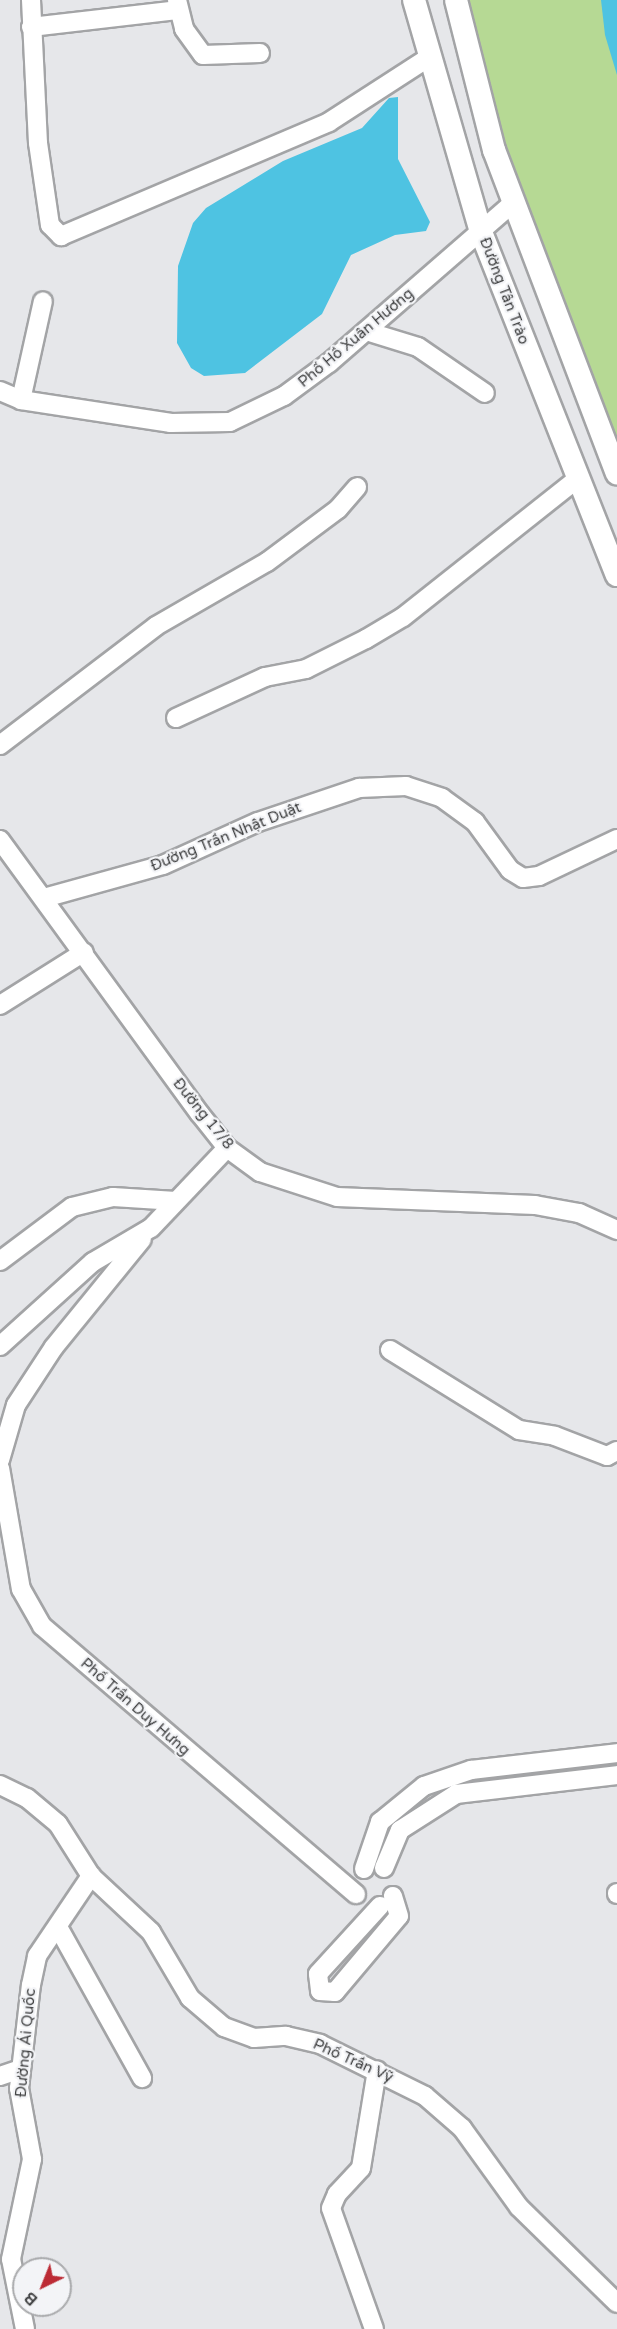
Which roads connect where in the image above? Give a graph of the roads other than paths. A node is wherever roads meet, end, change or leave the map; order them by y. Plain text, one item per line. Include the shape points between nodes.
1 (31, 0) edge
2 (414, 0) edge
3 (456, 0) edge
4 (177, 5) edge
5 (32, 27) junction
6 (260, 53) dead end
7 (428, 58) junction
8 (512, 204) junction
9 (481, 232) junction
10 (43, 301) dead end
11 (366, 331) junction
12 (0, 391) edge
13 (485, 393) dead end
14 (21, 400) junction
15 (617, 473) edge
16 (578, 479) junction
17 (357, 487) dead end
18 (617, 575) edge
19 (176, 718) dead end
20 (0, 745) edge
21 (617, 839) edge
22 (0, 840) edge
23 (44, 898) junction
24 (84, 952) junction
25 (0, 1005) edge
26 (227, 1148) junction
27 (176, 1201) junction
28 (151, 1228) junction
29 (617, 1230) edge
30 (0, 1261) edge
31 (0, 1346) edge
32 (390, 1350) dead end
33 (617, 1451) edge
34 (0, 1460) edge
35 (0, 1468) edge
36 (617, 1753) edge
37 (617, 1775) edge
38 (0, 1785) edge
39 (384, 1868) junction
40 (364, 1869) junction
41 (91, 1876) junction
42 (356, 1894) junction
43 (387, 1901) junction
44 (58, 1927) junction
45 (20, 2069) junction
46 (377, 2070) junction
47 (0, 2076) edge
48 (142, 2078) dead end
49 (617, 2303) edge
50 (25, 2329) edge
51 (374, 2329) edge

1 - 5 street
2 - 7 main road, Đường Tân Trào
3 - 8 main road
4 - 5 street
4 - 6 street via 191,43 203,55
5 - 7 street via 38,143 50,225 61,237 329,122
7 - 9 main road, Đường Tân Trào
8 - 9 street, Phố Hồ Xuân Hương
8 - 15 main road
9 - 11 street, Phố Hồ Xuân Hương
9 - 16 main road, Đường Tân Trào
10 - 14 street
11 - 13 street via 418,347
11 - 14 street, Phố Hồ Xuân Hương via 284,396 230,422 171,423
12 - 14 street, Phố Hồ Xuân Hương
16 - 18 main road, Đường Tân Trào
16 - 19 street via 375,633 306,669 265,677
17 - 20 street via 338,509 267,562 156,626
21 - 23 street, Đường Trần Nhật Duật via 539,876 523,878 510,870 475,822 442,798 406,786 359,788 258,822 163,865
22 - 23 street, Đường 17/8
23 - 24 street, Đường 17/8
24 - 25 street
24 - 26 street, Đường 17/8
26 - 27 street
26 - 29 street, Đường 17/8 via 260,1172 337,1197 535,1204 579,1213
27 - 28 street
27 - 30 street via 113,1197 72,1207 51,1218
28 - 31 street via 93,1262
28 - 34 street via 48,1357 16,1405
32 - 33 street via 519,1430 555,1436 607,1456
35 - 42 street, Phố Trần Duy Hưng via 21,1589 42,1626
36 - 40 street via 471,1770 424,1786 380,1822
37 - 39 street via 456,1794 400,1830
38 - 41 street, Phố Trần Vỹ via 45,1810
39 - 40 street
39 - 43 street via 394,1877
40 - 42 street via 355,1882
41 - 44 street, Đường Ái Quốc
41 - 46 street, Phố Trần Vỹ via 147,1927 190,1998 224,2027 254,2038 303,2038
42 - 43 street via 368,1905
43 - 43 street via 318,1974 320,1991 335,1992 399,1916
44 - 45 street, Đường Ái Quốc via 37,1956
44 - 48 street
45 - 47 street
45 - 50 street, Đường Ái Quốc via 20,2107 32,2159 11,2259
46 - 49 street, Phố Trần Vỹ via 444,2111 490,2162 519,2207
46 - 51 street via 361,2168 337,2194 331,2208

